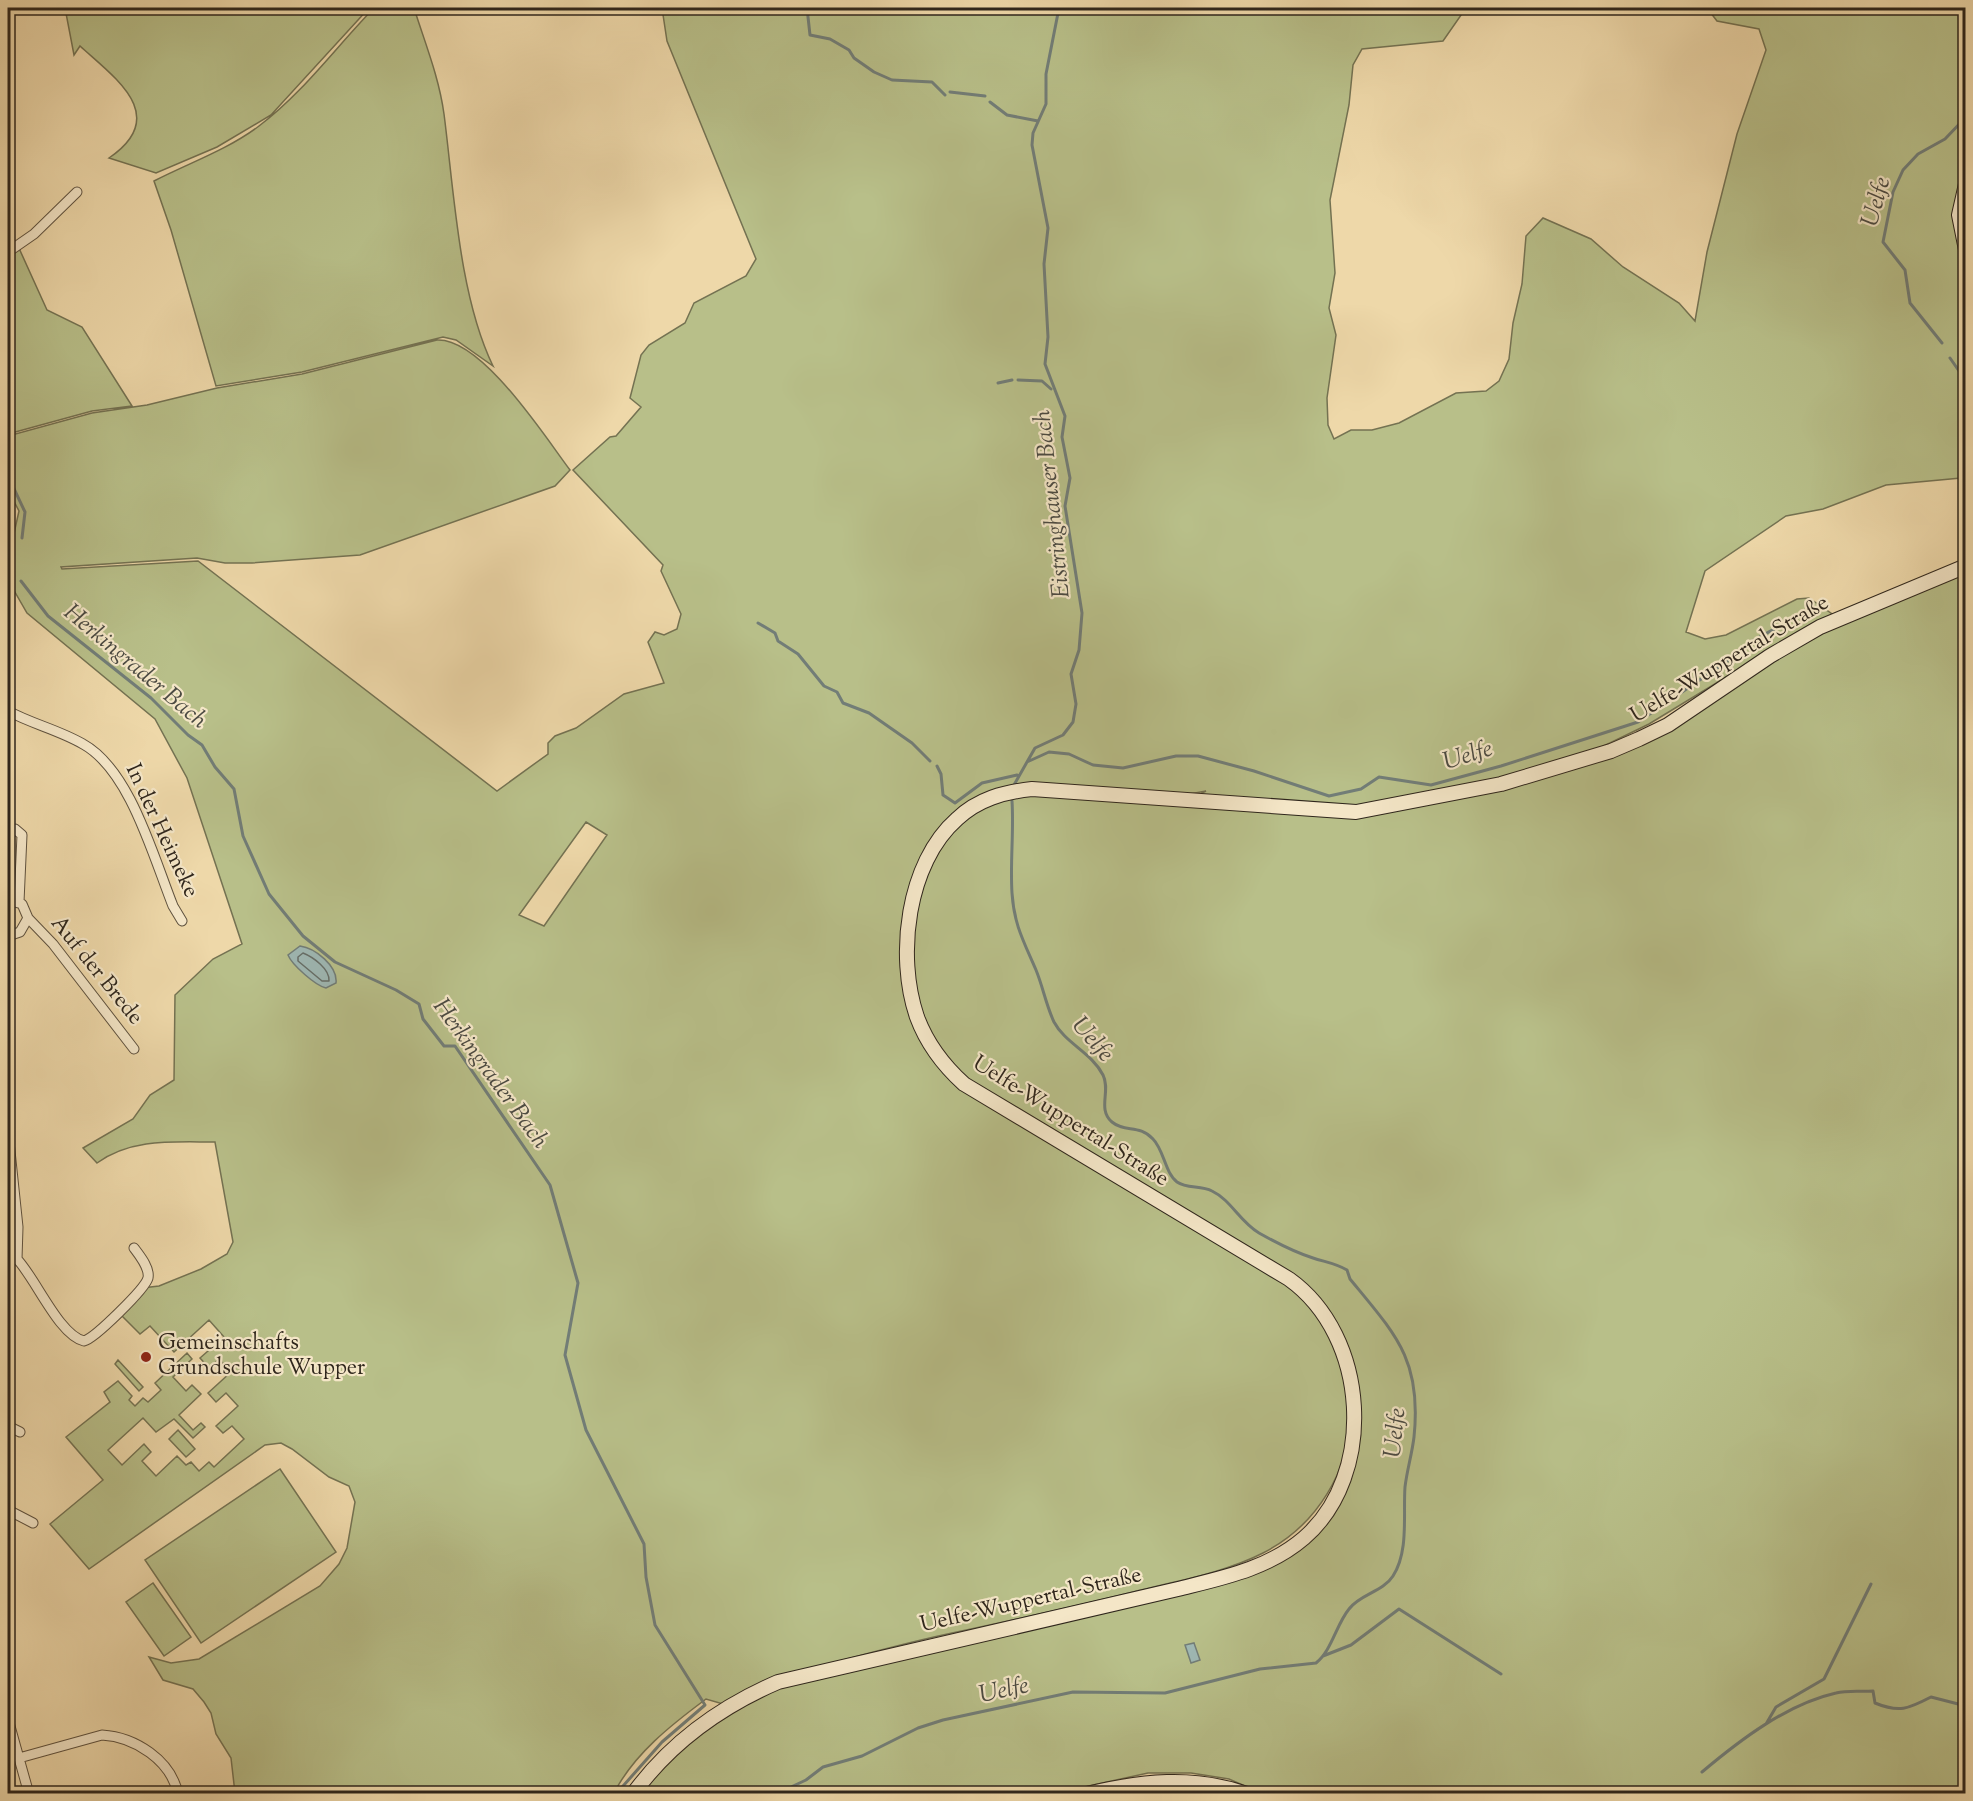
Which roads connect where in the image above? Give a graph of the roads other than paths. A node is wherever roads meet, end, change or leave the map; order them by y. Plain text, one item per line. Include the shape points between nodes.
1 (1965, 184) edge
2 (77, 192) dead end
3 (1965, 250) edge
4 (8, 252) edge
5 (1965, 566) edge
6 (8, 711) edge
7 (8, 829) edge
8 (8, 900) edge
9 (19, 902) junction
10 (28, 918) junction
11 (182, 921) dead end
12 (8, 936) edge
13 (134, 1049) dead end
14 (8, 1132) edge
15 (134, 1248) dead end
16 (12, 1259) edge
17 (8, 1426) edge
18 (20, 1432) dead end
19 (8, 1510) edge
20 (33, 1523) dead end
21 (8, 1719) edge
22 (19, 1758) junction
23 (29, 1794) edge
24 (177, 1794) edge
25 (633, 1794) edge
26 (1087, 1794) edge
27 (1247, 1794) edge

1 - 3 main road via 1959,215
2 - 4 street via 34,234
5 - 25 main road, Uelfe-Wuppertal-Straße via 1820,627 1668,725 1639,739 1501,784 1356,812 1032,789 988,798 959,817 935,844 927,861 916,889 912,917 910,979 915,1009 928,1041 939,1059 964,1084 1289,1279 1306,1293 1334,1335 1349,1378 1354,1425 1346,1476 1322,1520 1270,1561 1178,1589 778,1682 711,1716 662,1759
6 - 11 street, In der Heimeke via 85,744 114,769
7 - 9 street via 22,835
8 - 9 street
9 - 10 street, Auf der Brede
10 - 12 street, Auf der Brede via 20,932
10 - 13 street, Auf der Brede via 53,944
14 - 16 street via 18,1227
15 - 16 street via 146,1267 147,1280 86,1341 77,1339 64,1326
17 - 18 street
19 - 20 street
21 - 22 street
22 - 23 street
22 - 24 street via 102,1735 114,1736 161,1761 173,1775
26 - 27 main road via 1145,1782 1183,1780

